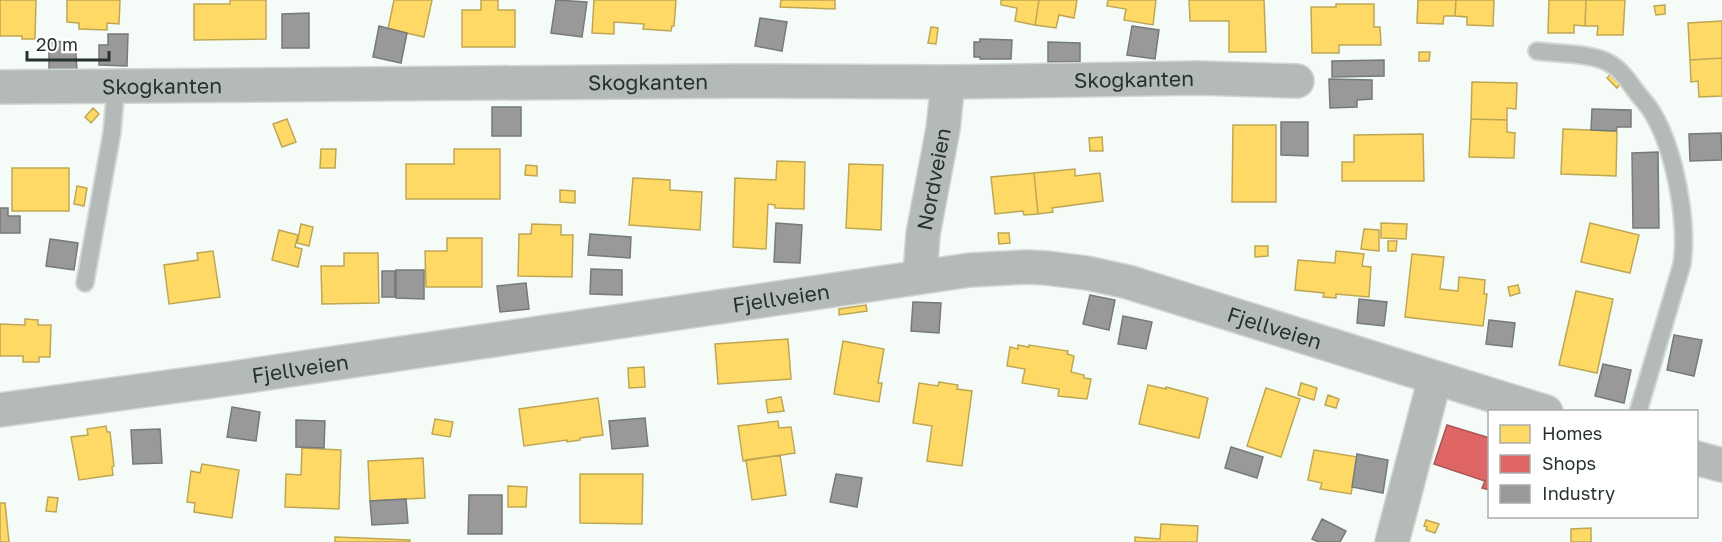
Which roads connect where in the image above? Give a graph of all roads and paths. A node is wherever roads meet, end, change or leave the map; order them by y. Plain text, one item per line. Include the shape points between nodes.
1 (1537, 51) dead end
2 (1297, 81) dead end
3 (948, 82) junction
4 (116, 86) junction
5 (0, 87) edge
6 (920, 276) junction
7 (85, 283) dead end
8 (1435, 378) junction
9 (0, 410) edge
10 (1543, 410) edge
11 (1638, 410) edge
12 (1698, 459) edge
13 (1722, 465) edge
14 (1392, 542) edge

1 - 11 lane via 1597,58 1615,66 1652,111 1670,156 1685,244
2 - 3 street, Skogkanten via 1198,78
3 - 4 street, Skogkanten
3 - 6 street, Nordveien via 923,234
4 - 5 street, Skogkanten
4 - 7 lane
6 - 8 street, Fjellveien via 1026,267 1107,277 1309,336
6 - 9 street, Fjellveien
8 - 10 street, Fjellveien
8 - 14 street
12 - 13 street

